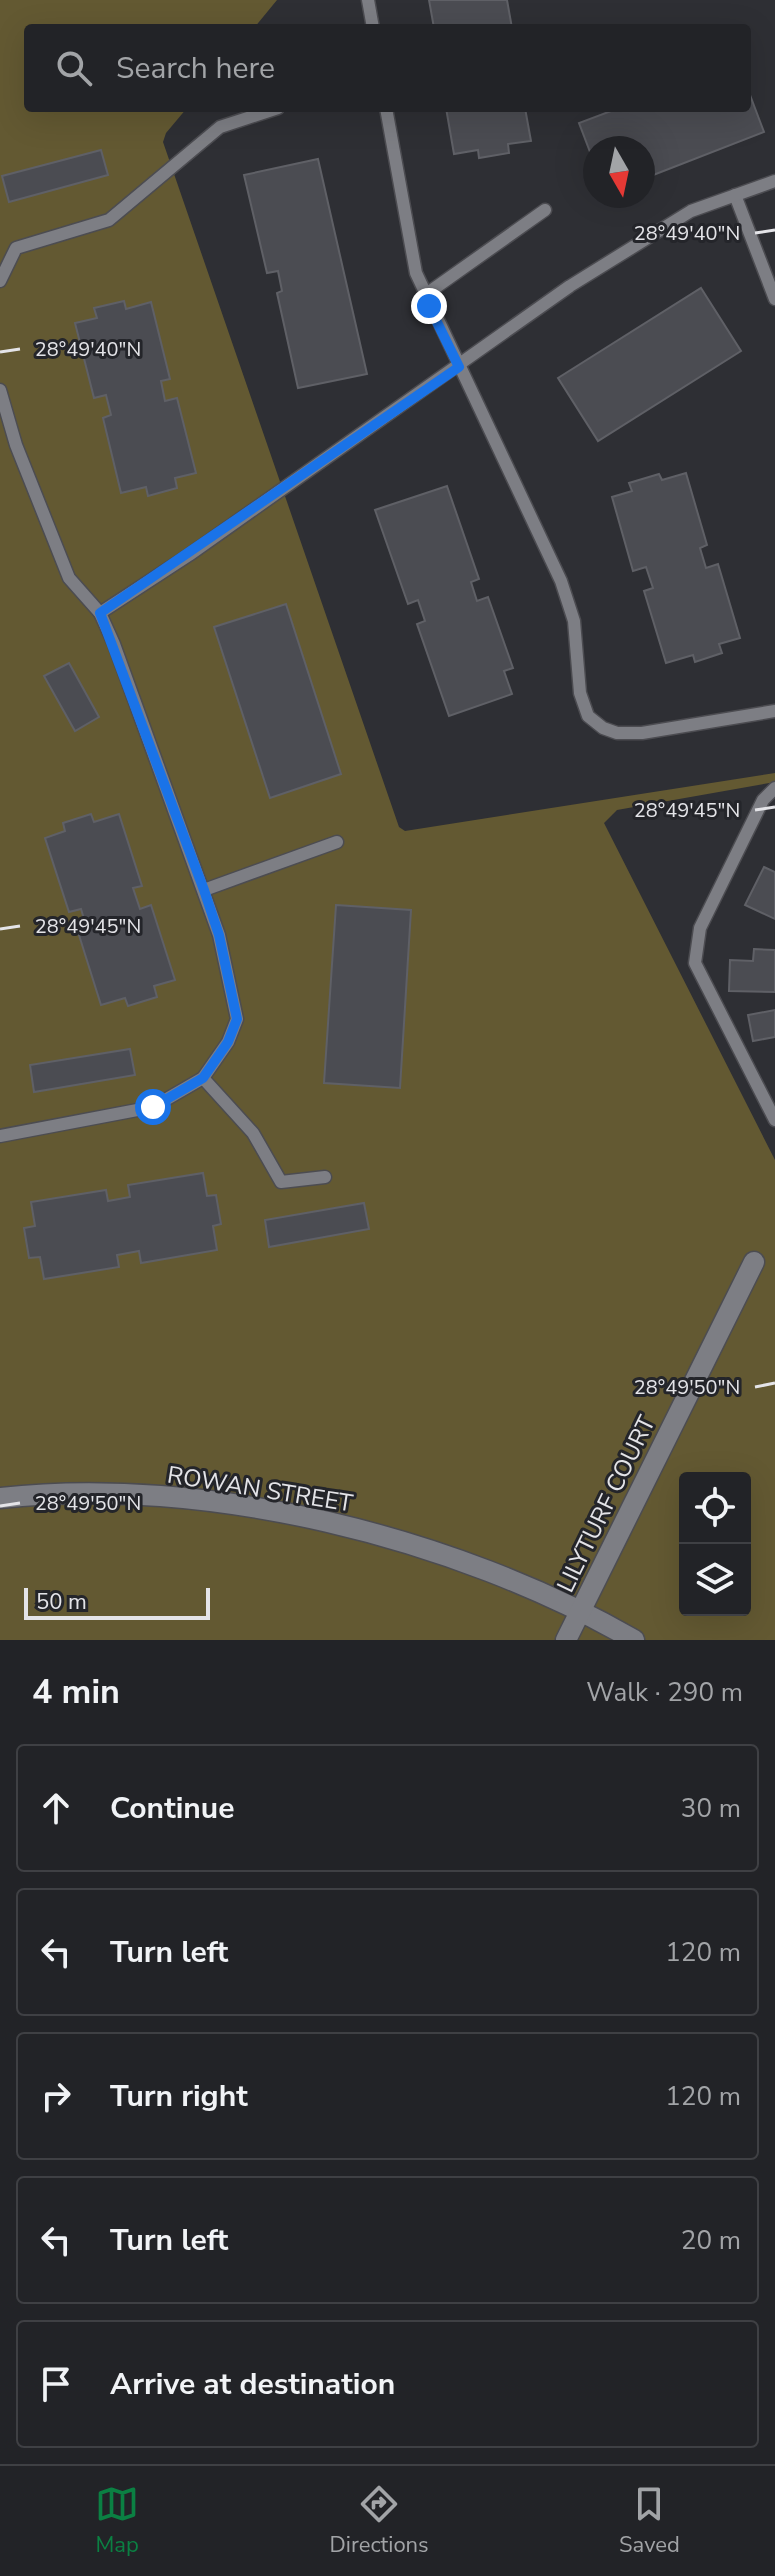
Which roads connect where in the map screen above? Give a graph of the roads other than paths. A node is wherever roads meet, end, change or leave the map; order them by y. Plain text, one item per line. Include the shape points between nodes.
1 (368, 0) edge
2 (372, 24) edge
3 (266, 112) edge
4 (387, 112) edge
5 (775, 181) edge
6 (735, 195) junction
7 (545, 210) dead end
8 (0, 281) edge
9 (425, 295) junction
10 (775, 299) edge
11 (459, 367) junction
12 (0, 390) edge
13 (100, 613) junction
14 (775, 711) edge
15 (775, 788) edge
16 (337, 842) dead end
17 (204, 890) junction
18 (203, 1078) junction
19 (775, 1120) edge
20 (0, 1136) edge
21 (325, 1177) dead end
22 (754, 1262) dead end
23 (0, 1498) edge
24 (583, 1610) junction
25 (566, 1640) edge
26 (634, 1640) edge

1 - 2 lane
3 - 8 lane via 220,127 109,220 16,248
4 - 9 lane via 409,245
5 - 6 lane
6 - 10 lane
6 - 11 lane via 691,211 570,286
7 - 9 lane
9 - 11 lane
11 - 13 lane
11 - 14 lane via 568,599 580,693 588,716 617,733 642,733
12 - 13 lane via 69,578
13 - 17 lane
15 - 19 lane via 763,800 694,949 695,963
16 - 17 lane
17 - 18 lane via 237,1019
18 - 20 lane via 153,1107
18 - 21 lane via 253,1133 281,1182
22 - 24 street, LILYTURF COURT
23 - 24 street, ROWAN STREET via 60,1492 194,1501 332,1522 433,1552
24 - 25 street, LILYTURF COURT
24 - 26 street, ROWAN STREET

